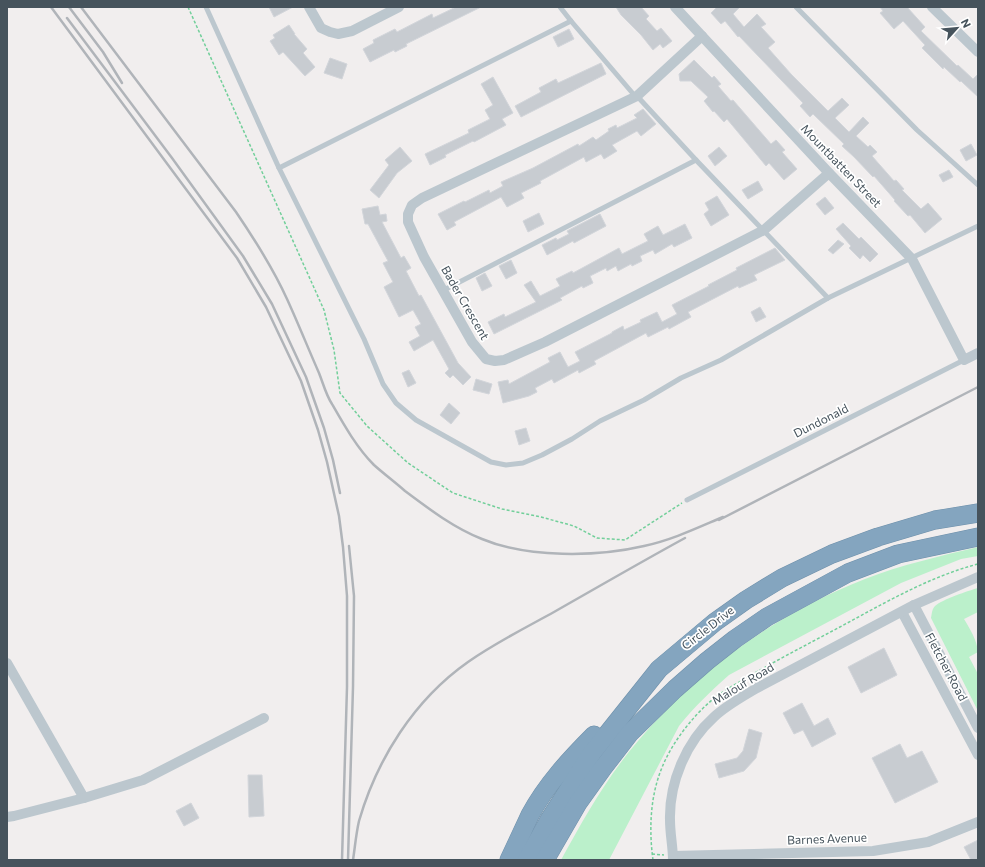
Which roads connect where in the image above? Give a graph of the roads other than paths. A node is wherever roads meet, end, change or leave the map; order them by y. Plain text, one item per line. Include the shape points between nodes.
1 (206, 7) edge
2 (309, 7) edge
3 (399, 7) edge
4 (560, 7) edge
5 (675, 7) edge
6 (796, 7) edge
7 (932, 7) edge
8 (571, 22) junction
9 (702, 36) junction
10 (978, 52) edge
11 (636, 96) junction
12 (696, 160) junction
13 (279, 168) junction
14 (829, 173) junction
15 (978, 184) edge
16 (978, 226) edge
17 (764, 230) junction
18 (912, 259) junction
19 (442, 290) junction
20 (828, 298) junction
21 (978, 353) edge
22 (964, 360) junction
23 (687, 500) road end
24 (978, 513) edge
25 (978, 537) edge
26 (978, 577) edge
27 (914, 605) junction
28 (902, 612) junction
29 (7, 663) edge
30 (658, 669) junction
31 (264, 718) dead end
32 (978, 728) edge
33 (978, 755) edge
34 (84, 798) junction
35 (7, 816) edge
36 (978, 822) edge
37 (813, 856) edge
38 (673, 858) edge
39 (509, 860) edge
40 (527, 860) edge
41 (545, 860) edge

1 - 13 lane
2 - 3 street via 321,28 338,34 352,31
4 - 8 lane
5 - 9 street, Mountbatten Street
6 - 15 lane via 917,130
7 - 10 street
8 - 11 lane
8 - 13 lane
9 - 11 street, Bader Crescent
9 - 14 street, Mountbatten Street
11 - 12 lane
11 - 19 street, Bader Crescent via 412,205 408,222
12 - 17 lane
12 - 19 lane
13 - 20 lane via 364,339 383,384 396,403 416,420 491,462 506,465 523,463 542,455 681,378 721,360
14 - 17 street, Bader Crescent
14 - 18 street, Mountbatten Street
16 - 18 lane
17 - 19 street, Bader Crescent via 545,342 504,360 486,359 479,352
17 - 20 lane
18 - 20 lane
18 - 22 street, Mountbatten Street
21 - 22 street
22 - 23 lane, Dundonald
24 - 30 highway, Circle Drive via 935,520 878,536 782,578 715,622
25 - 41 highway via 898,554 848,573 767,617 735,639 675,689 630,733 578,803
26 - 27 street, Malouf Road
27 - 28 street, Malouf Road
27 - 32 street, Fletcher Road
28 - 33 street, Fletcher Road
28 - 38 street, Malouf Road via 740,698 714,717 698,733 680,765 672,796 670,820
29 - 34 street
30 - 39 highway via 574,755 550,785 531,814
30 - 40 highway, Circle Drive via 592,753
31 - 34 street via 143,780
34 - 35 street
36 - 37 street, Barnes Avenue via 928,842
37 - 38 street, Barnes Avenue

